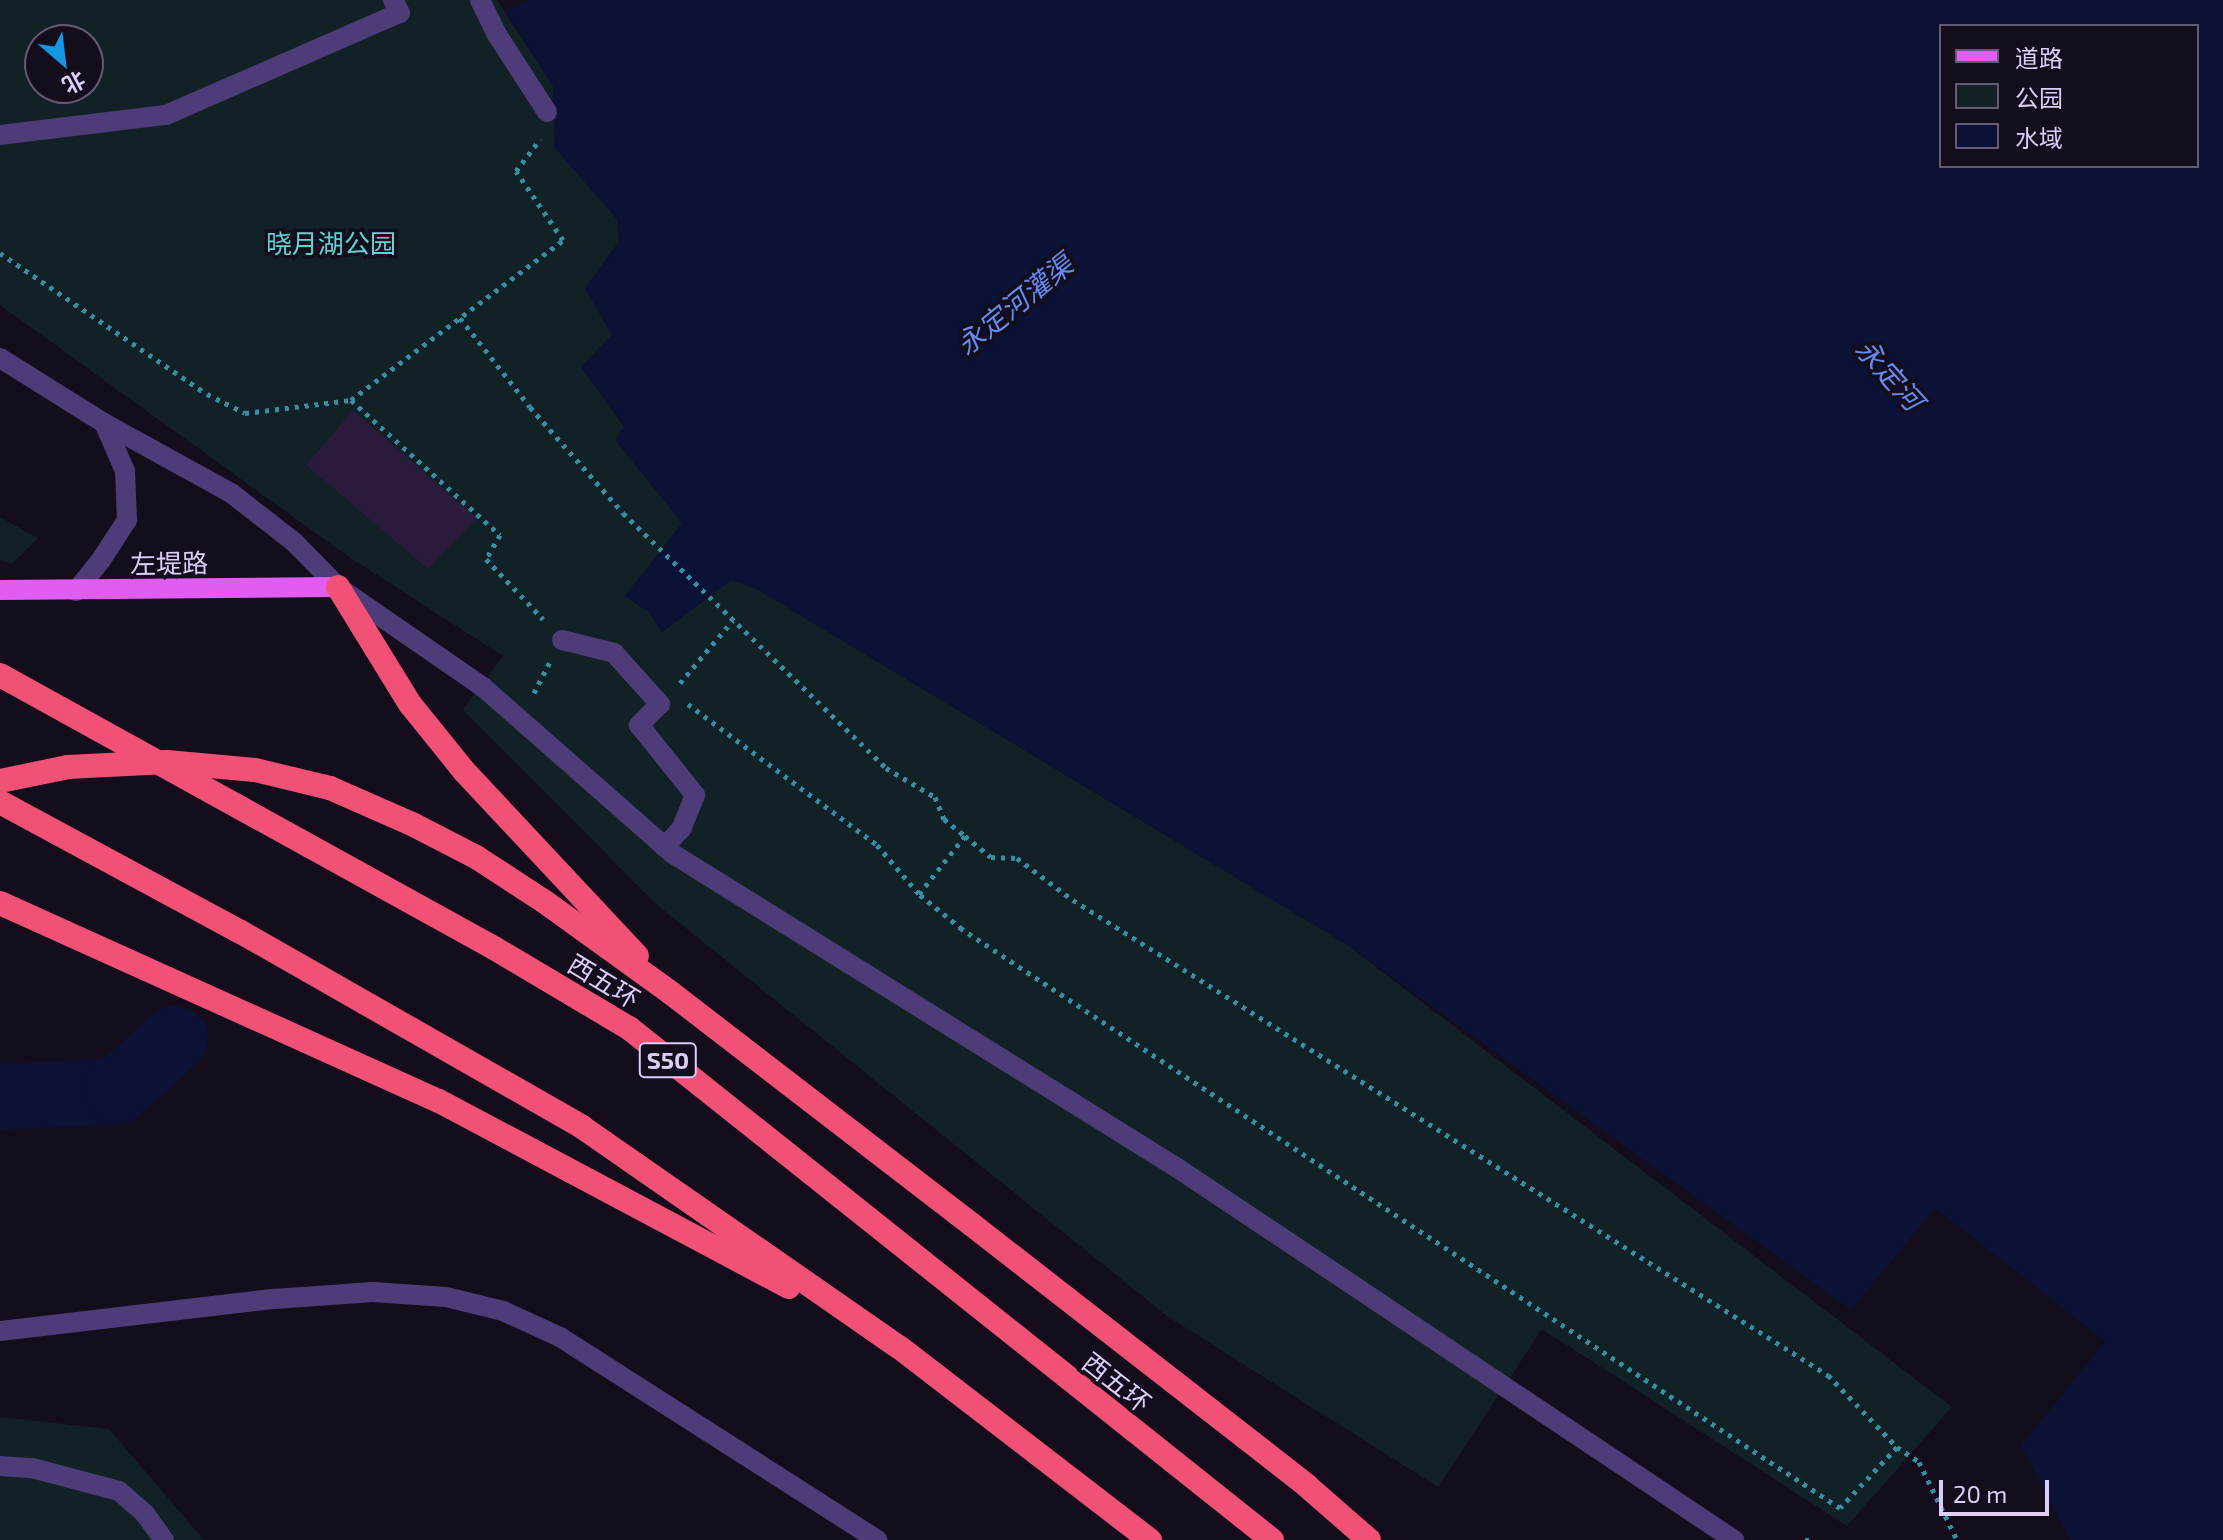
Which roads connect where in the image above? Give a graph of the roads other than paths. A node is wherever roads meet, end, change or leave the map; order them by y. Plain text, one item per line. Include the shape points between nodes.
1 (393, 0) edge
2 (480, 0) edge
3 (547, 112) road end
4 (0, 135) edge
5 (0, 358) edge
6 (104, 423) junction
7 (338, 587) junction
8 (0, 590) edge
9 (76, 591) junction
10 (562, 640) road end
11 (0, 675) edge
12 (0, 781) edge
13 (0, 802) edge
14 (664, 847) junction
15 (0, 903) edge
16 (671, 993) junction
17 (0, 1331) edge
18 (899, 1347) junction
19 (0, 1466) edge
20 (164, 1540) edge
21 (878, 1540) edge
22 (1150, 1540) edge
23 (1272, 1540) edge
24 (1369, 1540) edge
25 (1734, 1540) edge

1 - 4 street via 400,13 166,115
2 - 3 street
5 - 6 street
6 - 7 street via 231,493 294,542
6 - 9 street via 125,471 127,520
7 - 9 main road, 左堤路
7 - 14 street via 483,687
7 - 16 highway via 410,704 464,771
8 - 9 main road, 左堤路
10 - 14 street via 614,653 666,698 639,725 695,795 682,828
11 - 23 highway, 西五环 / S50 via 629,1028
12 - 16 highway, bridge via 68,767 167,762 255,770 330,788 476,857
13 - 18 highway via 582,1127
14 - 25 street via 1179,1169
15 - 18 highway via 439,1101
16 - 24 highway via 1282,1466
17 - 21 street via 274,1299 373,1292 446,1297 503,1311 560,1337
18 - 22 highway
19 - 20 street via 32,1468 119,1491

